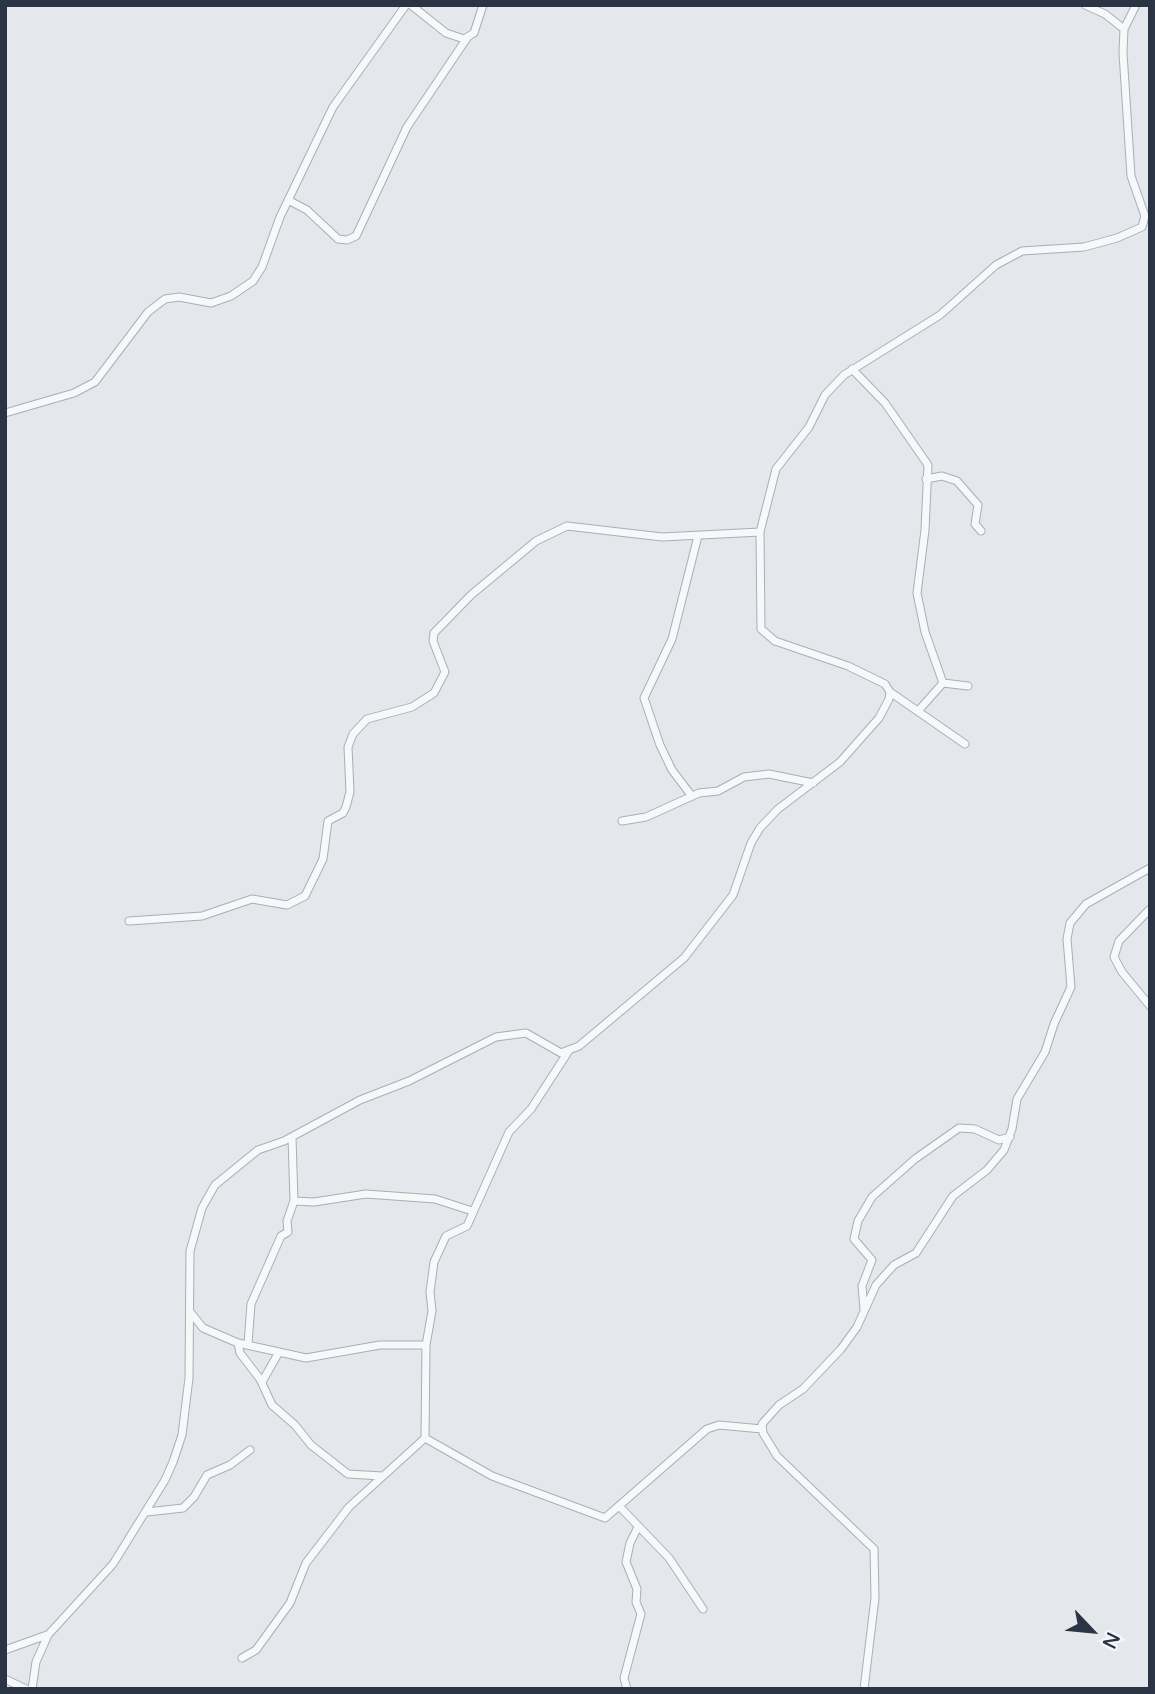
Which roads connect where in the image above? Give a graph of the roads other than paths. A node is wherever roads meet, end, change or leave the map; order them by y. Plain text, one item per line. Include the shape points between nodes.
1 (408, 5) edge
2 (483, 5) edge
3 (1084, 5) edge
4 (1136, 5) edge
5 (1124, 29) junction
6 (467, 38) junction
7 (288, 200) junction
8 (852, 369) junction
9 (5, 413) edge
10 (926, 479) junction
11 (981, 531) dead end
12 (760, 532) junction
13 (698, 536) junction
14 (943, 683) junction
15 (968, 685) dead end
16 (890, 692) junction
17 (919, 710) junction
18 (965, 744) dead end
19 (813, 783) junction
20 (691, 795) junction
21 (622, 821) dead end
22 (1150, 869) edge
23 (1150, 909) edge
24 (129, 921) dead end
25 (1150, 1006) edge
26 (568, 1052) junction
27 (292, 1137) junction
28 (1010, 1137) junction
29 (294, 1200) junction
30 (472, 1211) junction
31 (191, 1312) junction
32 (864, 1312) junction
33 (238, 1343) junction
34 (248, 1344) junction
35 (426, 1345) junction
36 (279, 1352) junction
37 (262, 1382) junction
38 (762, 1429) junction
39 (425, 1438) junction
40 (250, 1450) dead end
41 (383, 1476) junction
42 (620, 1507) junction
43 (147, 1512) junction
44 (638, 1527) junction
45 (703, 1609) dead end
46 (48, 1635) junction
47 (5, 1650) edge
48 (242, 1658) dead end
49 (5, 1679) edge
50 (26, 1689) edge
51 (32, 1689) edge
52 (627, 1689) edge
53 (864, 1689) edge

1 - 6 street via 446,33
1 - 7 street via 333,107
2 - 6 street via 477,27
3 - 5 street
4 - 5 street
5 - 8 street via 1129,148 1133,184 1145,216 1143,225 1093,245 1015,254 940,314
6 - 7 street via 407,127 356,236 338,239 307,210
7 - 9 street via 262,267 247,286 211,303 165,299 145,314 95,382 74,393
8 - 10 street via 885,403 922,454 928,465
8 - 12 street via 830,390 809,428 779,463
10 - 11 street via 957,481 977,502 975,524
10 - 14 street via 918,598
12 - 13 street
12 - 16 street via 763,565 758,621 763,632 880,680
13 - 20 street via 672,639 643,698 672,770
13 - 24 street via 662,537 568,526 526,548 434,633 445,672 434,692 412,707 368,719 353,734 348,747 350,792 344,811 328,821 323,859 305,896 287,905 252,899 202,916
14 - 15 street
14 - 17 street
16 - 17 street
16 - 19 street via 879,718 840,762
17 - 18 street
19 - 20 street via 757,775 735,780 718,791
19 - 26 street via 760,828 733,895 684,958
20 - 21 street via 646,817
22 - 28 street via 1086,904 1070,923 1072,987 1045,1052 1017,1100
23 - 25 street via 1118,941 1114,957
26 - 27 street via 558,1052 526,1033 496,1037 409,1081 359,1100
26 - 30 street via 531,1109 509,1132
27 - 29 street
27 - 31 street via 251,1154 209,1193 190,1251
28 - 32 street via 994,1164 953,1196 916,1253 883,1276
28 - 32 street via 999,1140 975,1129 959,1128 872,1197 853,1239 872,1260 862,1286
29 - 30 street via 314,1202 366,1194 435,1199
29 - 34 street via 287,1234 281,1236 251,1304
30 - 35 street via 465,1228 443,1239 434,1262
31 - 33 street via 203,1328
31 - 43 street via 182,1435
32 - 38 street via 841,1349 803,1389 770,1413
33 - 34 street
33 - 37 street via 240,1353
34 - 36 street
35 - 36 street via 380,1345 312,1358
35 - 39 street
36 - 37 street
37 - 41 street via 276,1410 337,1467 353,1475
38 - 42 street via 719,1425 708,1429
38 - 53 street via 777,1456 874,1549 875,1598
39 - 41 street
39 - 42 street via 473,1468 595,1516 605,1518
40 - 43 street via 206,1475 187,1506
41 - 48 street via 349,1507 301,1571 293,1599 256,1650
42 - 44 street
43 - 46 street via 101,1580
44 - 45 street via 669,1558
44 - 52 street via 626,1562 641,1614 624,1678
46 - 47 street
46 - 51 street via 36,1662
49 - 50 street

